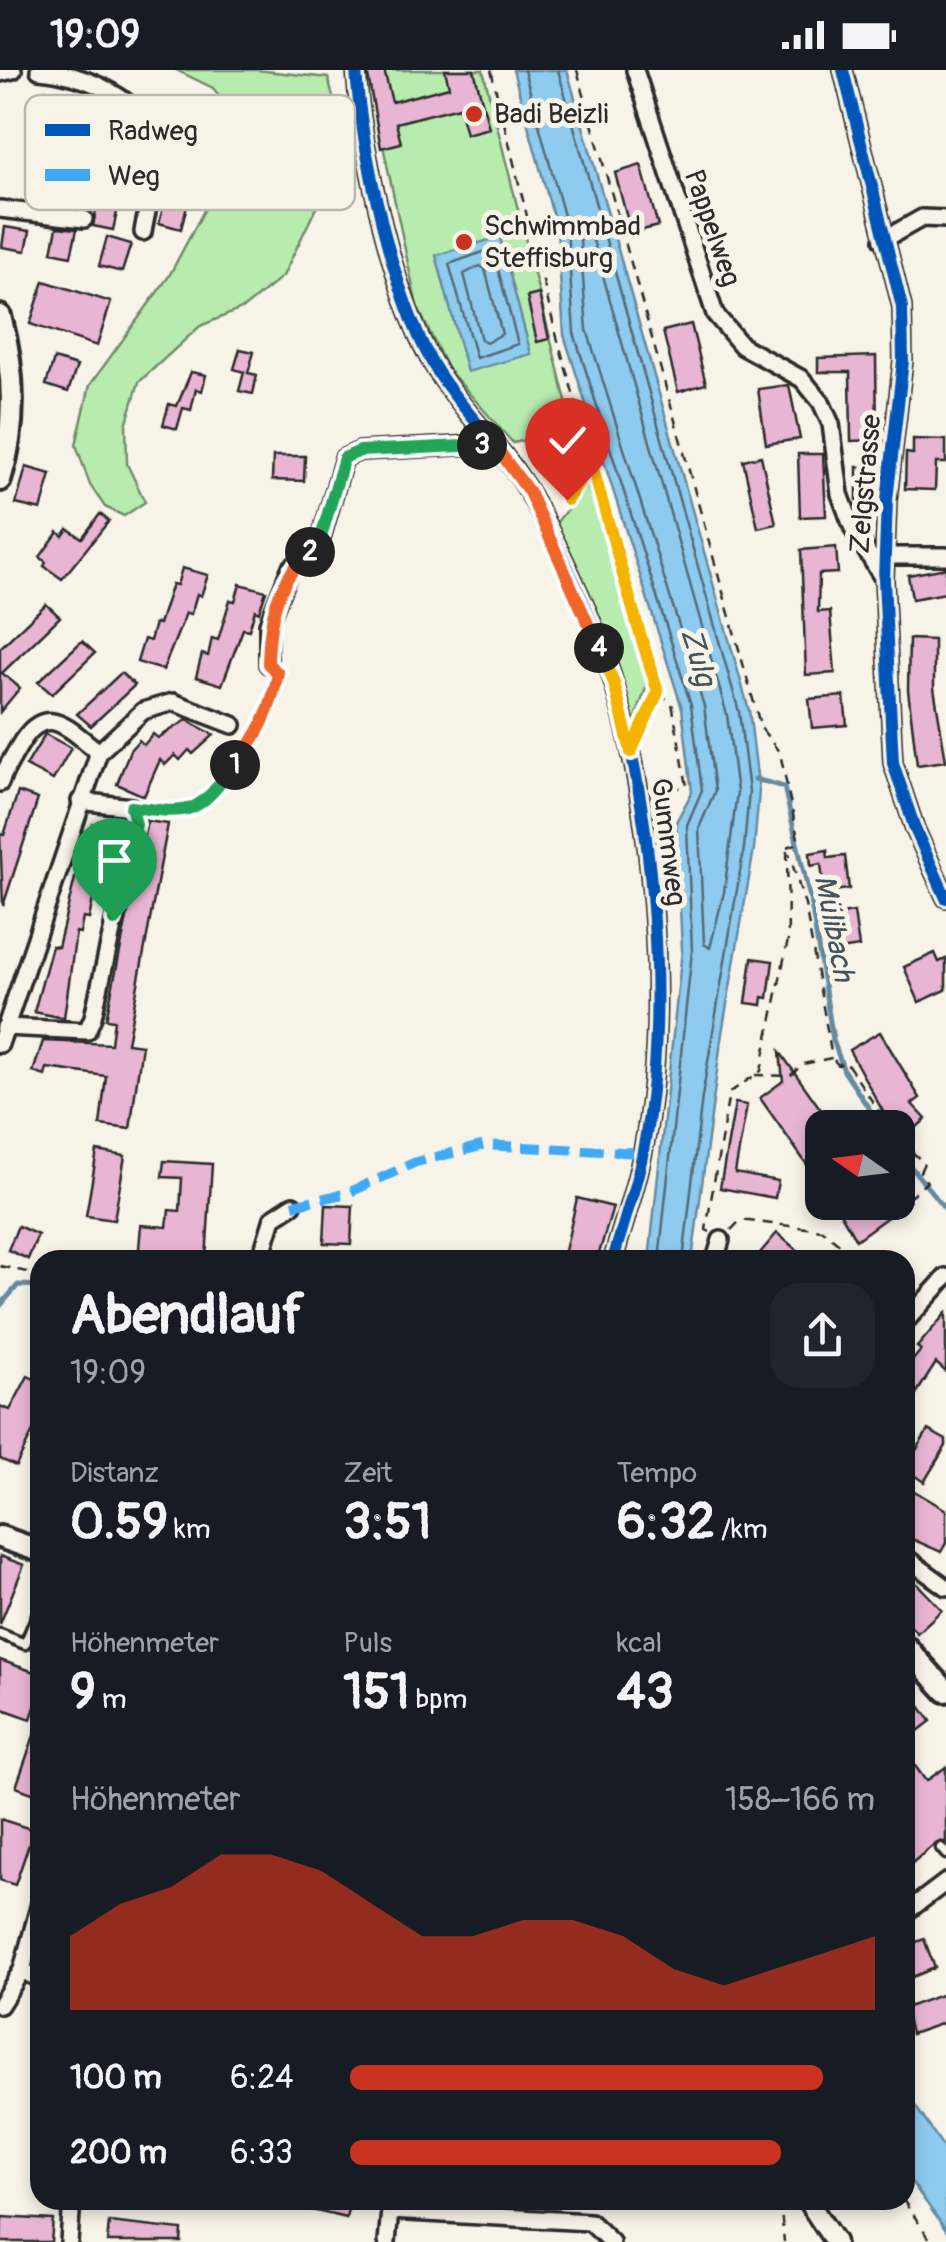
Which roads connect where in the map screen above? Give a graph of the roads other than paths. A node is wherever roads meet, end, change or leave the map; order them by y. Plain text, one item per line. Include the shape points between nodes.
1 (14, 70) edge
2 (39, 70) edge
3 (356, 70) edge
4 (635, 70) edge
5 (843, 70) edge
6 (0, 72) edge
7 (111, 95) edge
8 (0, 209) edge
9 (147, 210) edge
10 (84, 219) dead end
11 (946, 219) edge
12 (144, 232) dead end
13 (883, 240) junction
14 (0, 316) edge
15 (494, 444) junction
16 (0, 480) edge
17 (886, 556) junction
18 (946, 556) edge
19 (884, 580) junction
20 (268, 664) road end
21 (233, 725) dead end
22 (99, 752) junction
23 (0, 783) edge
24 (80, 800) junction
25 (946, 898) edge
26 (5, 1028) junction
27 (0, 1044) edge
28 (293, 1205) dead end
29 (721, 1240) road end
30 (263, 1250) edge
31 (616, 1250) edge
32 (718, 1250) edge
33 (946, 1277) edge
34 (915, 1311) edge
35 (0, 1537) edge
36 (30, 1548) edge
37 (915, 1564) edge
38 (946, 1586) edge
39 (0, 1634) edge
40 (30, 1634) edge
41 (915, 1655) edge
42 (942, 1678) edge
43 (946, 1882) edge
44 (915, 1905) edge
45 (30, 1940) edge
46 (22, 1970) junction
47 (30, 1974) edge
48 (0, 2004) edge
49 (71, 2210) edge
50 (390, 2210) edge
51 (438, 2210) edge
52 (814, 2210) edge
53 (69, 2242) edge
54 (387, 2242) edge
55 (610, 2242) edge
56 (835, 2242) edge

1 - 6 street
2 - 7 street via 95,82
3 - 15 street, Gummweg via 406,307 438,372
4 - 19 street, Pappelweg via 714,314 742,346 802,379 821,402 831,424 840,494
5 - 13 street, Zelgstrasse
8 - 10 street
9 - 12 street
11 - 13 street via 922,218
13 - 17 street, Zelgstrasse via 902,307 903,361
14 - 16 main road via 13,400
15 - 20 street via 360,451 344,458 319,544 290,569 268,624
15 - 31 street, Gummweg via 529,492 572,586 614,683 631,752 653,915 654,1048 643,1153
17 - 18 street
17 - 19 street, Zelgstrasse
19 - 25 street, Zelgstrasse via 893,763
21 - 22 street via 173,702 142,711
22 - 23 street via 46,720 30,727
22 - 24 street
24 - 26 street
24 - 26 street via 131,807 136,824 87,1031
26 - 27 street
28 - 30 street via 273,1218
29 - 32 street
33 - 34 street
35 - 36 main road
37 - 38 street
39 - 40 lane via 26,1644
41 - 42 main road
43 - 44 street
45 - 46 street
46 - 47 street
46 - 48 street
49 - 53 street
50 - 54 street
51 - 55 street via 590,2222
52 - 56 street

